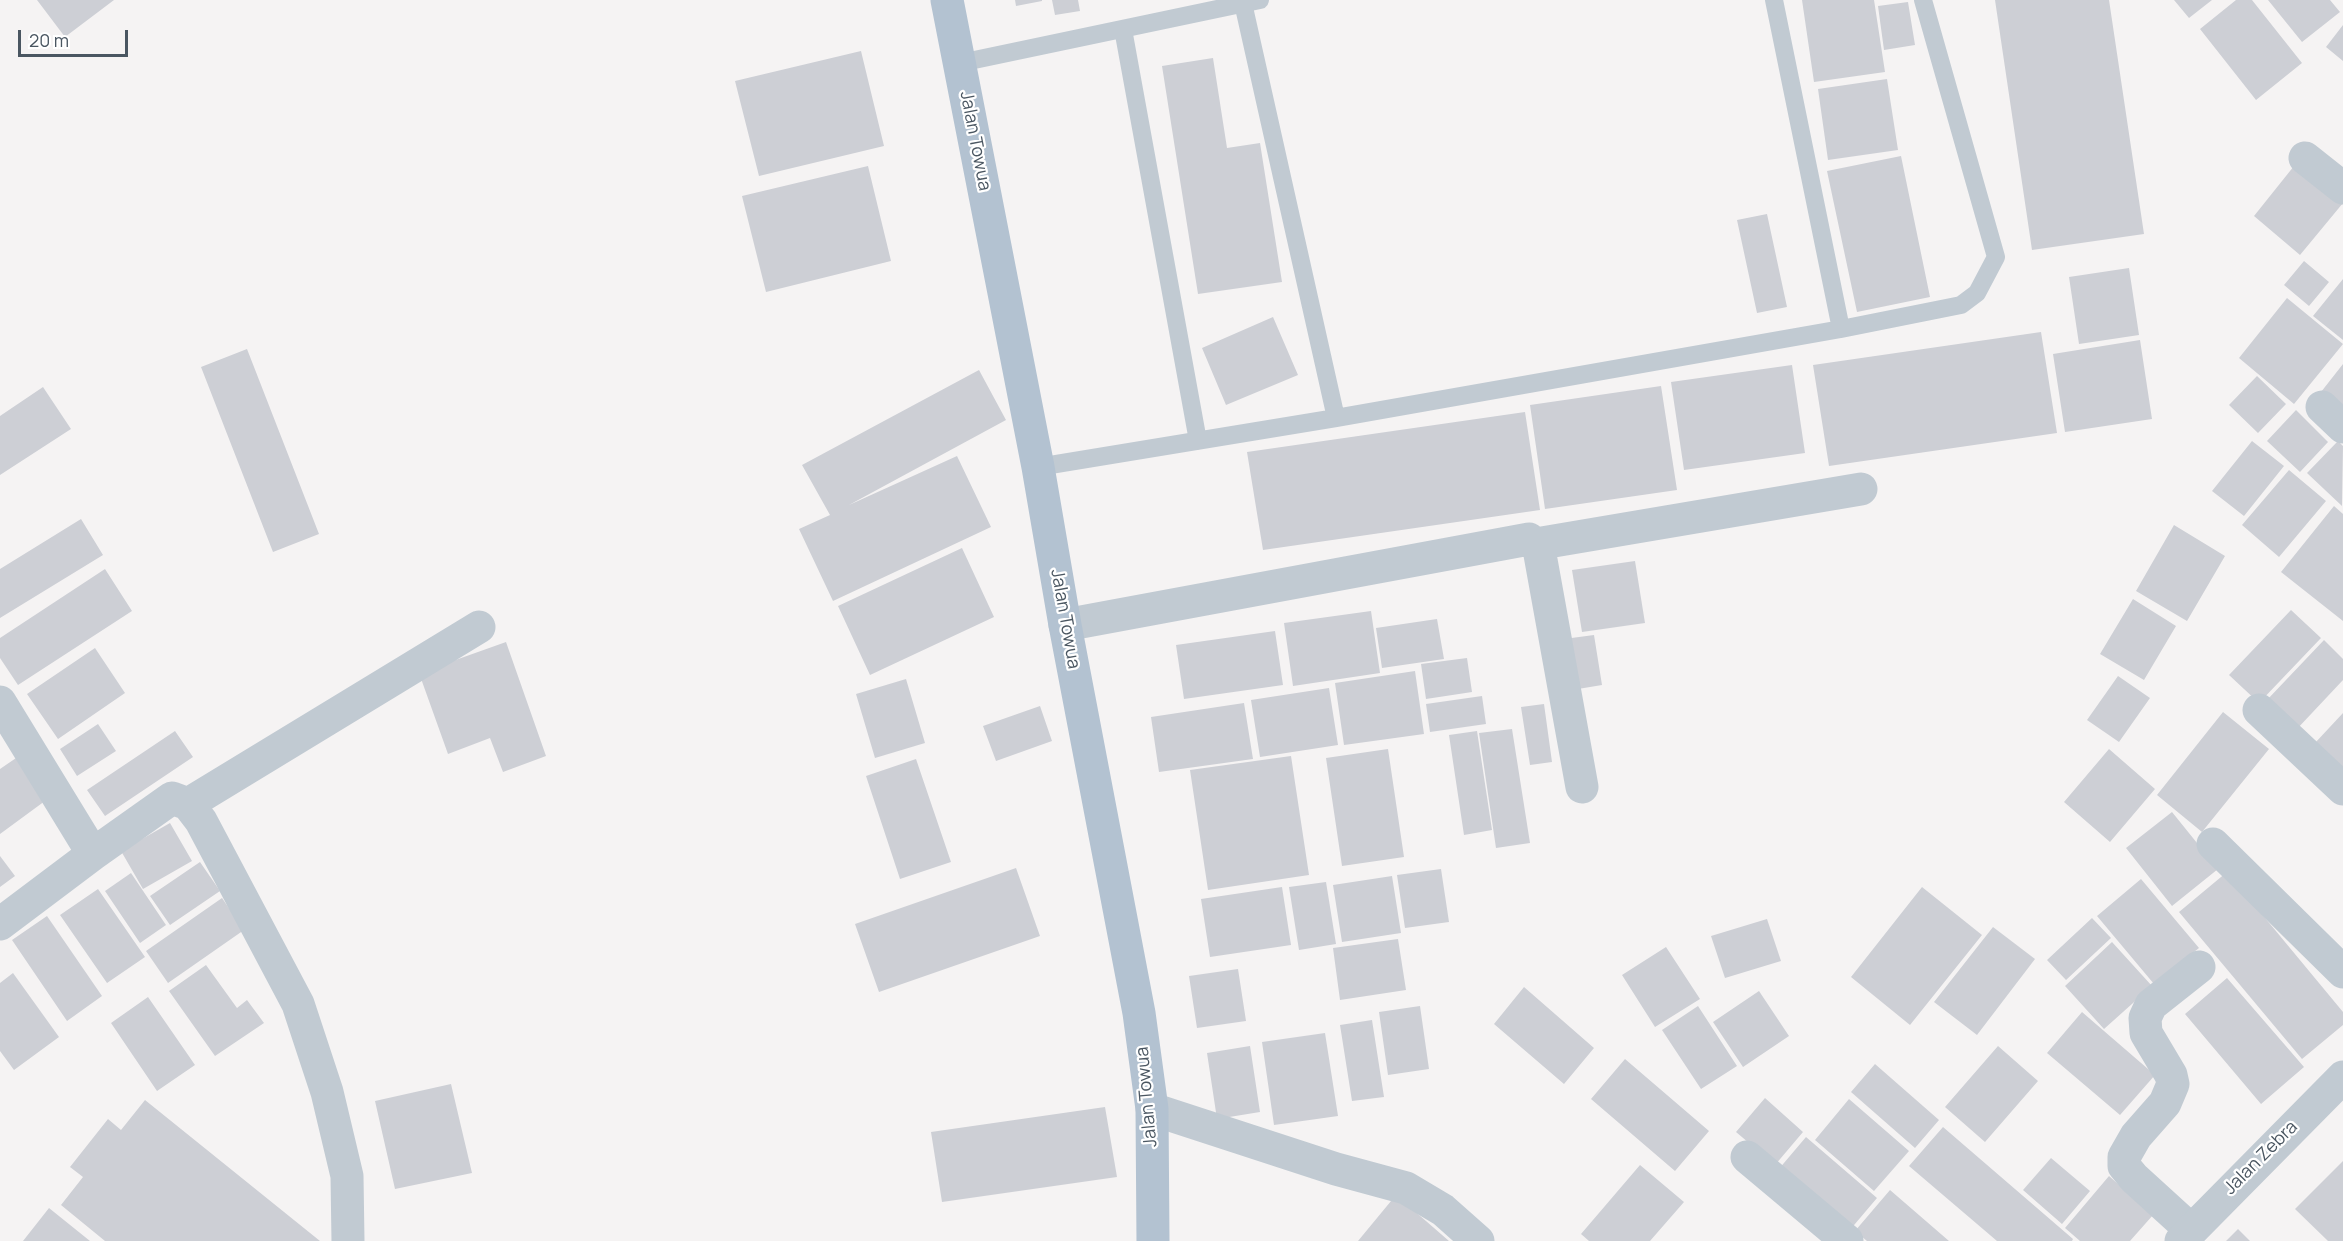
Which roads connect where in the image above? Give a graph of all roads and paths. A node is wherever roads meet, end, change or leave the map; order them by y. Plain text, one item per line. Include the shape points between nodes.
1 (947, 0) edge
2 (1774, 0) edge
3 (1923, 0) edge
4 (1252, 2) edge
5 (1123, 29) junction
6 (960, 63) junction
7 (2305, 158) dead end
8 (2343, 188) edge
9 (1840, 329) junction
10 (1336, 418) junction
11 (1198, 441) junction
12 (1038, 467) junction
13 (1861, 489) dead end
14 (1536, 544) junction
15 (1065, 625) junction
16 (479, 627) dead end
17 (0, 702) edge
18 (2259, 710) dead end
19 (1582, 787) dead end
20 (2343, 789) edge
21 (188, 804) junction
22 (2213, 844) dead end
23 (93, 854) junction
24 (0, 924) edge
25 (2199, 967) dead end
26 (2343, 972) edge
27 (2343, 1077) edge
28 (1152, 1109) junction
29 (1747, 1157) dead end
30 (2185, 1235) edge
31 (348, 1241) edge
32 (1153, 1241) edge
33 (1478, 1241) edge
34 (1847, 1241) edge

1 - 6 main road, Jalan Towua
2 - 9 lane
3 - 9 lane via 1996,257 1977,293 1961,305
4 - 5 lane
4 - 10 lane
5 - 6 lane
5 - 11 lane
6 - 12 main road, Jalan Towua
7 - 8 street
9 - 10 lane
10 - 11 lane
11 - 12 lane
12 - 15 main road, Jalan Towua
13 - 14 street
14 - 15 street via 1529,539
14 - 19 street
15 - 28 main road, Jalan Towua via 1139,1012
16 - 21 street
17 - 23 street
18 - 20 street
21 - 23 street via 172,798
21 - 31 street via 201,821 298,1004 327,1092 347,1176
22 - 26 street
23 - 24 street
25 - 30 street via 2151,1005 2145,1018 2146,1033 2173,1084 2165,1103 2136,1136 2124,1157 2124,1166
27 - 30 street, Jalan Zebra
28 - 32 main road, Jalan Towua
28 - 33 street via 1406,1188 1443,1210
29 - 34 street

